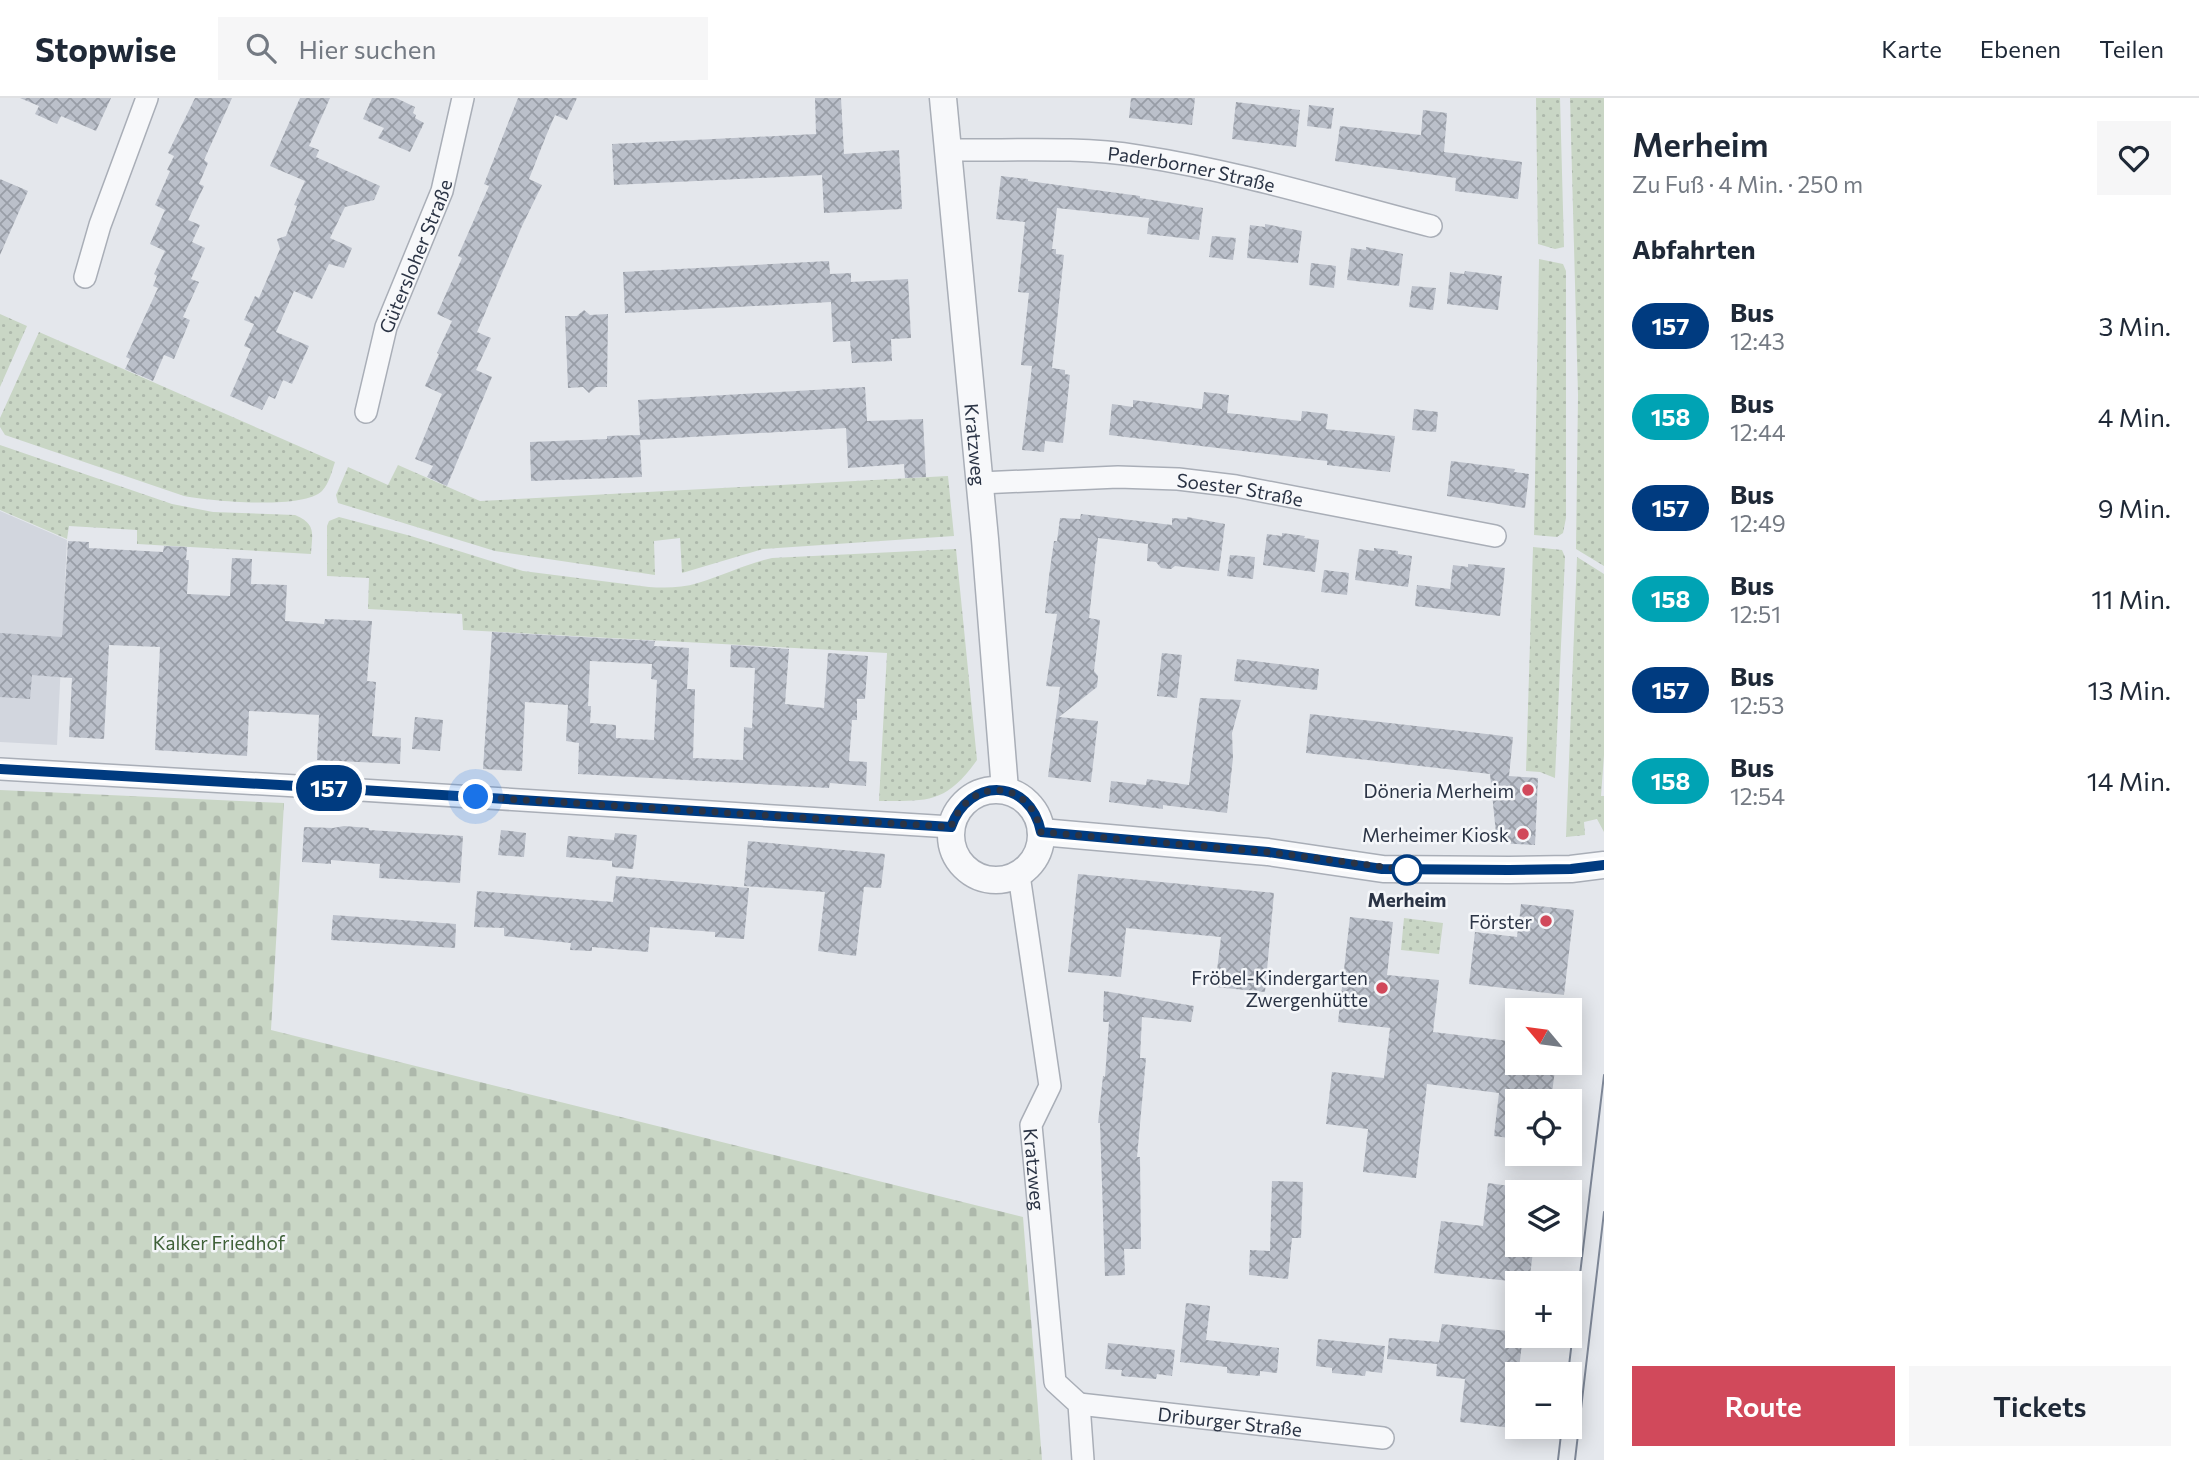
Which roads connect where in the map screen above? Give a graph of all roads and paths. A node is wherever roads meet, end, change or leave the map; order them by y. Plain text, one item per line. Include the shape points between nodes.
1 (148, 98) edge
2 (463, 98) edge
3 (943, 98) edge
4 (946, 150) junction
5 (1430, 226) dead end
6 (85, 277) dead end
7 (366, 412) dead end
8 (980, 483) junction
9 (1496, 536) dead end
10 (0, 769) edge
11 (1005, 790) junction
12 (951, 827) junction
13 (1041, 832) junction
14 (1604, 865) edge
15 (1019, 874) junction
16 (1079, 1404) junction
17 (1383, 1438) dead end
18 (1083, 1460) edge

1 - 6 street
2 - 7 street, Gütersloher Straße via 442,191 386,327
3 - 4 street, Kratzweg
4 - 5 street, Paderborner Straße via 1047,148 1138,156 1212,170
4 - 8 street, Kratzweg
8 - 9 street, Soester Straße via 1178,479
8 - 11 street, Kratzweg
10 - 12 street
11 - 12 street via 971,798 956,813
11 - 13 street via 1033,809
12 - 15 street via 953,848 962,866 989,879
13 - 14 street via 1268,852 1382,869 1534,870
13 - 15 street via 1039,849
15 - 16 street, Kratzweg via 1050,1086 1031,1125 1055,1382
16 - 17 street, Driburger Straße
16 - 18 street

